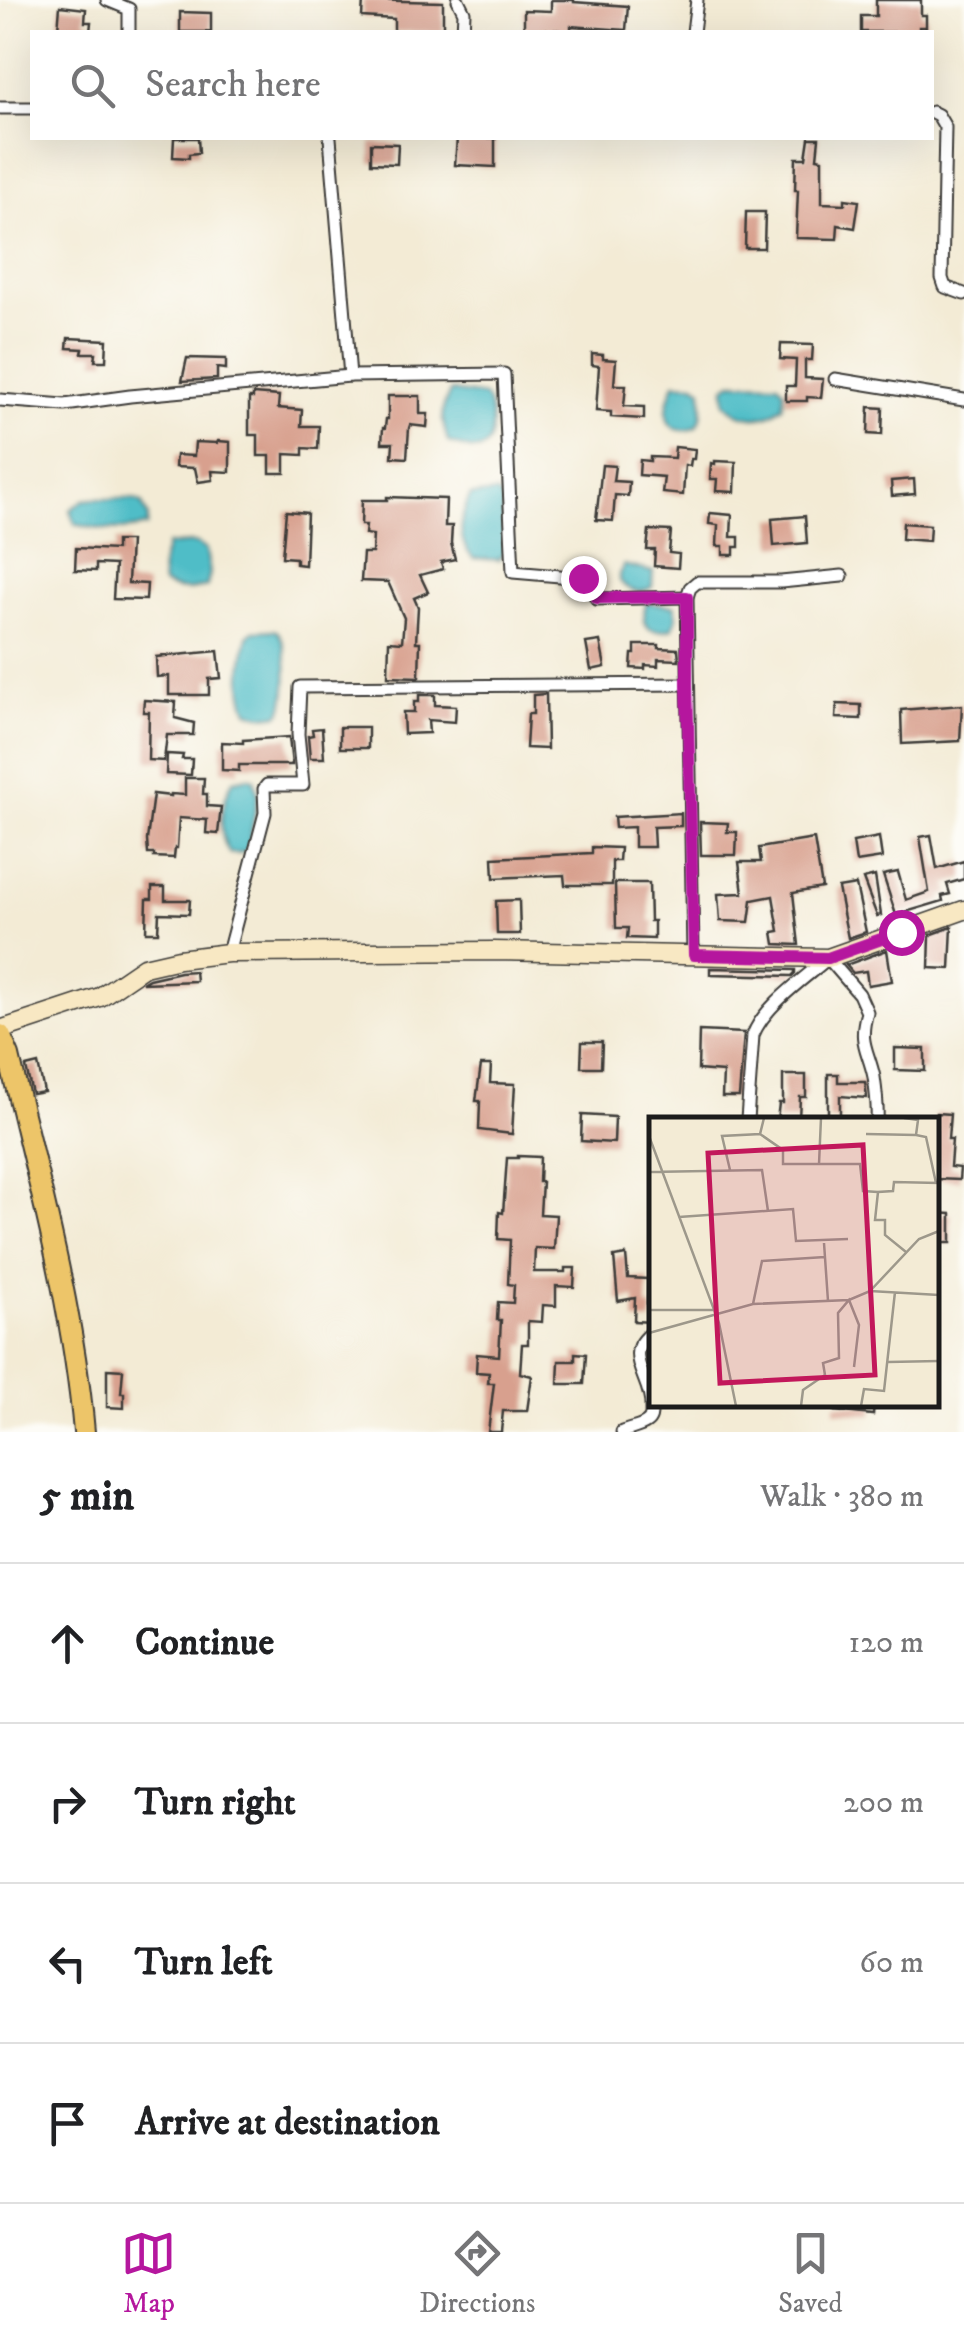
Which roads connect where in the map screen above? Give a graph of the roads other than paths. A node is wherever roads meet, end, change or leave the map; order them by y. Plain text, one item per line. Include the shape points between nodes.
1 (106, 0) edge
2 (458, 0) edge
3 (697, 0) edge
4 (128, 30) edge
5 (463, 30) edge
6 (693, 30) edge
7 (0, 108) edge
8 (30, 108) edge
9 (934, 113) edge
10 (330, 140) edge
11 (964, 294) edge
12 (350, 376) junction
13 (834, 379) dead end
14 (0, 400) edge
15 (964, 400) edge
16 (842, 576) dead end
17 (687, 597) junction
18 (687, 684) junction
19 (962, 909) edge
20 (228, 953) junction
21 (694, 955) junction
22 (828, 958) junction
23 (0, 1032) edge
24 (748, 1117) edge
25 (877, 1117) edge
26 (649, 1334) edge
27 (649, 1388) edge
28 (651, 1407) edge
29 (84, 1432) edge
30 (622, 1432) edge

1 - 4 street via 129,9
2 - 5 street
3 - 6 street
7 - 8 street
9 - 11 street via 944,127 942,278 945,287
10 - 12 street
12 - 14 street via 65,405
12 - 17 street via 504,374 513,572 583,578 597,598
13 - 15 street
16 - 17 street via 698,582
17 - 18 street
18 - 20 street via 300,687 303,785 264,789 265,814
18 - 21 street
19 - 22 street
20 - 21 street
20 - 23 street via 144,967 100,997
21 - 22 street
22 - 24 street via 758,1024
22 - 25 street via 867,1012 862,1030
23 - 29 main road via 58,1262
26 - 27 street via 637,1352
28 - 30 street via 645,1424

